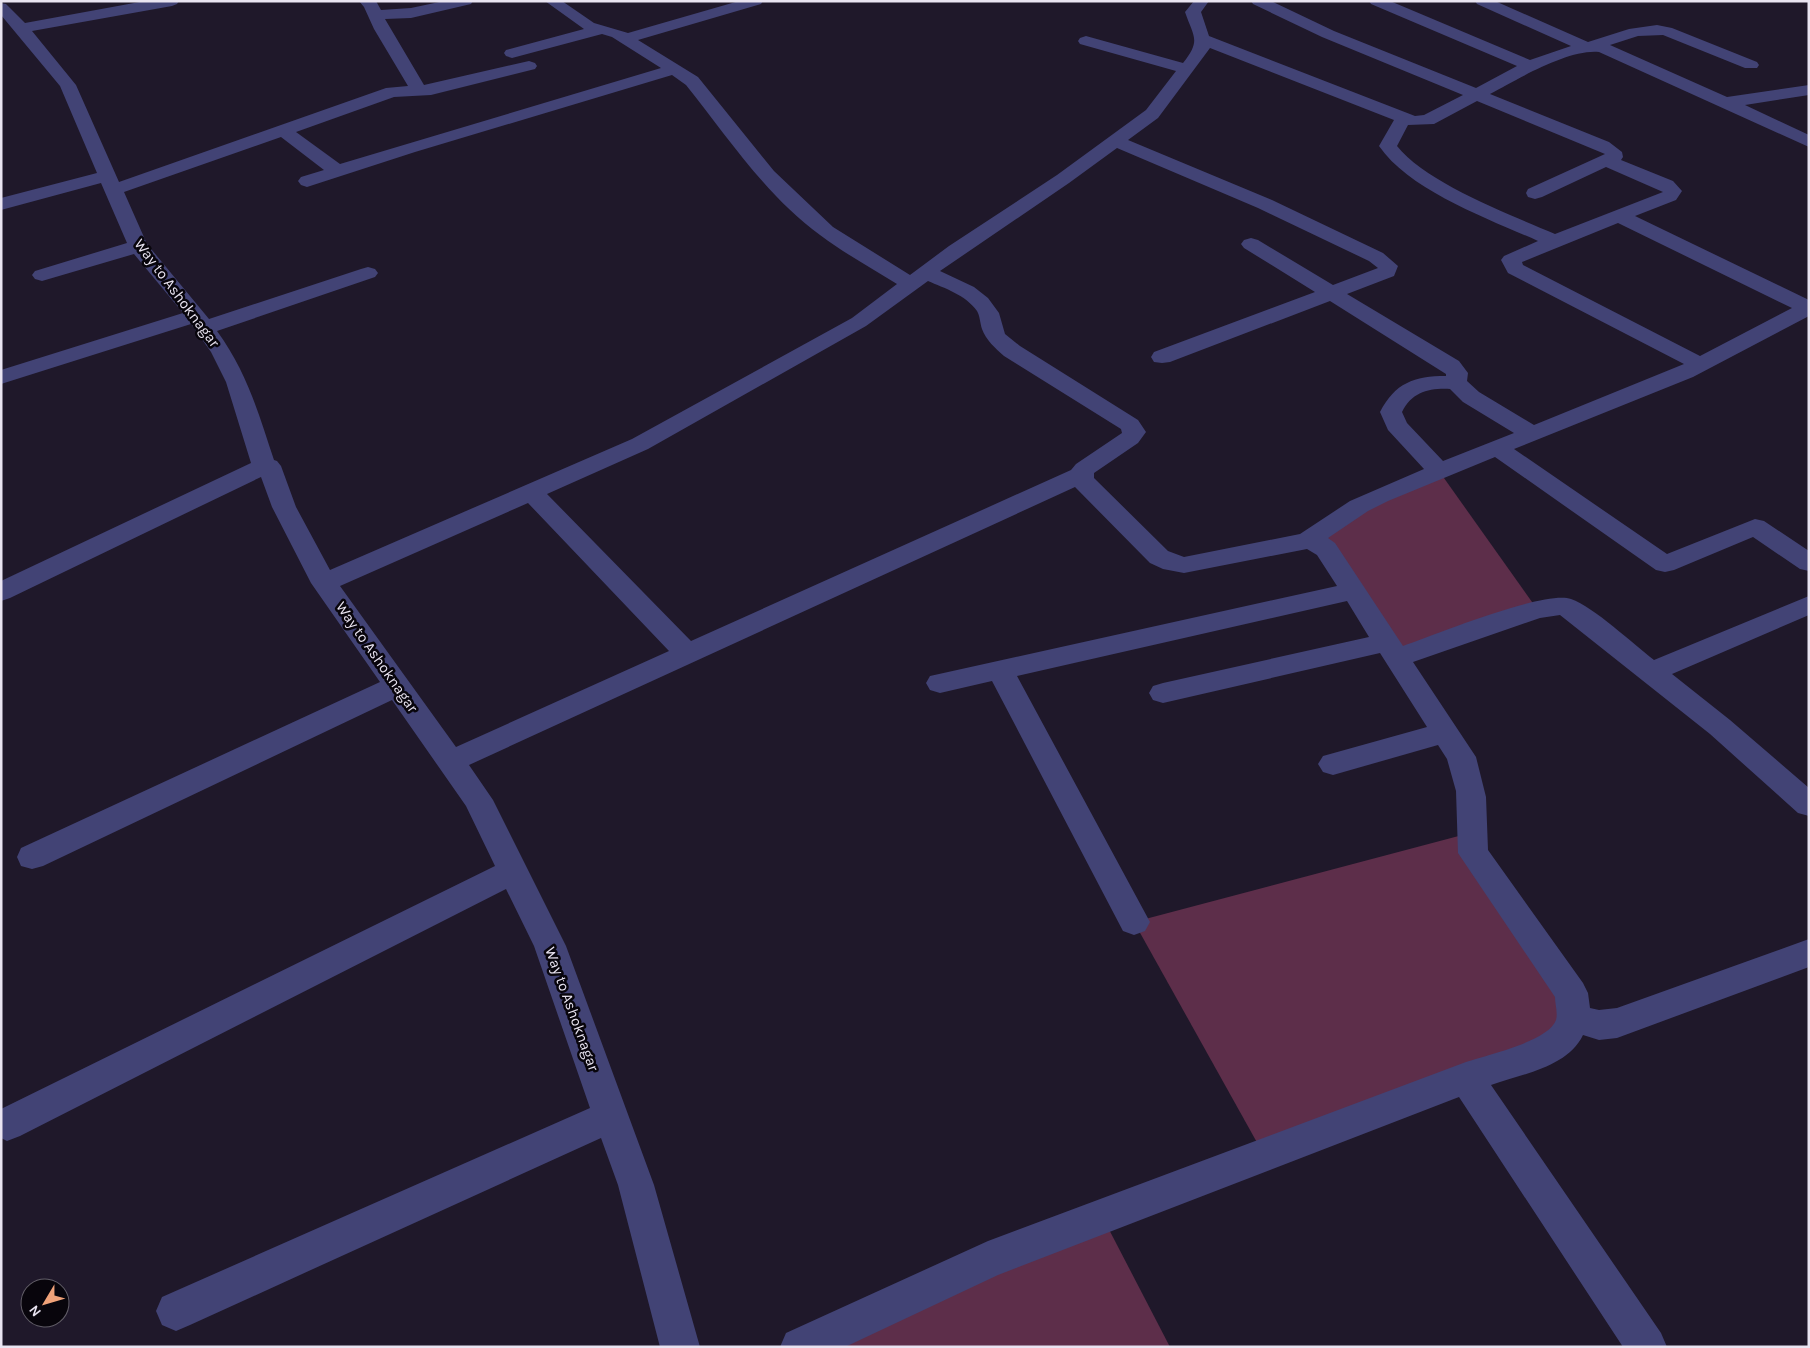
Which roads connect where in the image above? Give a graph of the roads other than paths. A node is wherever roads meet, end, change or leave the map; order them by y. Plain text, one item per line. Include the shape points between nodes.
1 (172, 1) edge
2 (366, 1) edge
3 (466, 1) edge
4 (552, 1) edge
5 (756, 1) edge
6 (1202, 1) edge
7 (1258, 1) edge
8 (1376, 1) edge
9 (1482, 1) edge
10 (1, 7) edge
11 (376, 15) junction
12 (21, 28) junction
13 (600, 30) junction
14 (625, 39) junction
15 (1202, 39) junction
16 (1086, 41) dead end
17 (1589, 46) junction
18 (512, 53) dead end
19 (1751, 65) dead end
20 (530, 66) dead end
21 (1530, 66) junction
22 (675, 69) junction
23 (1186, 69) junction
24 (1809, 90) edge
25 (419, 91) junction
26 (1476, 94) junction
27 (1724, 102) junction
28 (1403, 118) junction
29 (282, 130) junction
30 (1116, 141) junction
31 (1809, 142) edge
32 (1606, 161) junction
33 (338, 171) junction
34 (307, 181) dead end
35 (110, 183) junction
36 (1535, 193) dead end
37 (1, 204) edge
38 (1619, 216) junction
39 (1555, 241) junction
40 (1251, 244) dead end
41 (138, 246) junction
42 (368, 273) dead end
43 (42, 274) dead end
44 (918, 278) junction
45 (1330, 292) junction
46 (1808, 308) edge
47 (200, 322) junction
48 (1162, 357) dead end
49 (1700, 364) junction
50 (1, 377) edge
51 (1456, 383) junction
52 (1532, 434) junction
53 (1497, 448) junction
54 (264, 466) junction
55 (1439, 471) junction
56 (1081, 475) junction
57 (532, 493) junction
58 (1307, 541) junction
59 (1809, 563) edge
60 (324, 583) junction
61 (1353, 591) junction
62 (1, 592) edge
63 (1809, 605) edge
64 (1391, 650) junction
65 (688, 654) junction
66 (1000, 670) junction
67 (1652, 672) junction
68 (940, 683) dead end
69 (398, 686) junction
70 (1163, 693) dead end
71 (1445, 733) junction
72 (451, 762) junction
73 (1334, 764) dead end
74 (1809, 805) edge
75 (32, 857) dead end
76 (514, 872) junction
77 (1134, 922) dead end
78 (1809, 953) edge
79 (1574, 1018) junction
80 (1466, 1078) junction
81 (611, 1116) junction
82 (7, 1124) dead end
83 (176, 1311) dead end
84 (680, 1347) edge
85 (800, 1347) edge
86 (1648, 1347) edge

1 - 12 street
2 - 11 street
3 - 11 street via 411,13
4 - 13 street
5 - 14 street
6 - 15 street via 1193,12
7 - 26 street via 1328,34
8 - 21 street
9 - 17 street
10 - 12 street, Way to Ashoknagar
11 - 25 street
12 - 35 street, Way to Ashoknagar via 68,85
13 - 14 street
13 - 18 street
14 - 22 street
15 - 23 street via 1202,49
15 - 28 street
16 - 23 street
17 - 19 street via 1656,29
17 - 21 street
17 - 27 street
20 - 25 street
21 - 26 street
22 - 33 street
22 - 44 street via 692,81 768,175 826,230
23 - 30 street via 1152,114
24 - 27 street
25 - 29 street via 392,92
26 - 28 street via 1428,120
26 - 32 street via 1603,146 1613,152 1614,157
27 - 31 street
28 - 39 street via 1388,146 1395,156 1443,189
29 - 33 street
29 - 35 street
30 - 44 street
30 - 45 street via 1265,204 1376,257 1388,266 1387,272 1379,276
32 - 36 street
32 - 38 street via 1666,185 1673,191
33 - 34 street
35 - 37 street
35 - 41 street, Way to Ashoknagar
38 - 39 street
38 - 46 street
39 - 49 street via 1517,256 1511,260 1512,265
40 - 45 street
41 - 43 street
41 - 47 street, Way to Ashoknagar
42 - 47 street
44 - 56 street via 968,293 985,306 996,337 1012,351 1130,425 1134,432 1130,438 1084,469
44 - 57 street via 829,340 640,444
45 - 48 street
45 - 51 street via 1451,366 1457,373
46 - 49 street
47 - 50 street
47 - 54 street, Way to Ashoknagar via 222,352 237,382
49 - 52 street
51 - 52 street via 1471,398
51 - 55 street via 1436,381 1418,384 1396,399 1391,412 1396,425
52 - 53 street
53 - 55 street
53 - 59 street via 1665,564 1755,527
54 - 60 street, Way to Ashoknagar via 269,466 284,507
54 - 62 street
55 - 58 street via 1359,506
56 - 58 street via 1083,481 1159,557 1172,563 1184,565
56 - 65 street
57 - 60 street
57 - 65 street
58 - 61 street via 1326,549
60 - 69 street, Way to Ashoknagar
61 - 64 street
61 - 66 street
63 - 67 street
64 - 67 street via 1537,609 1563,606
64 - 70 street
64 - 71 street
65 - 72 street
66 - 68 street
66 - 77 street
67 - 74 street
69 - 72 street, Way to Ashoknagar
69 - 75 street
71 - 73 street
71 - 79 street via 1461,757 1470,784 1472,853 1571,993
72 - 76 street, Way to Ashoknagar via 478,800
76 - 81 street, Way to Ashoknagar via 550,946
76 - 82 street
78 - 79 street via 1617,1023 1600,1025
79 - 80 street via 1566,1035 1550,1049
80 - 85 street via 988,1260
80 - 86 street
81 - 83 street
81 - 84 street, Way to Ashoknagar via 636,1185

